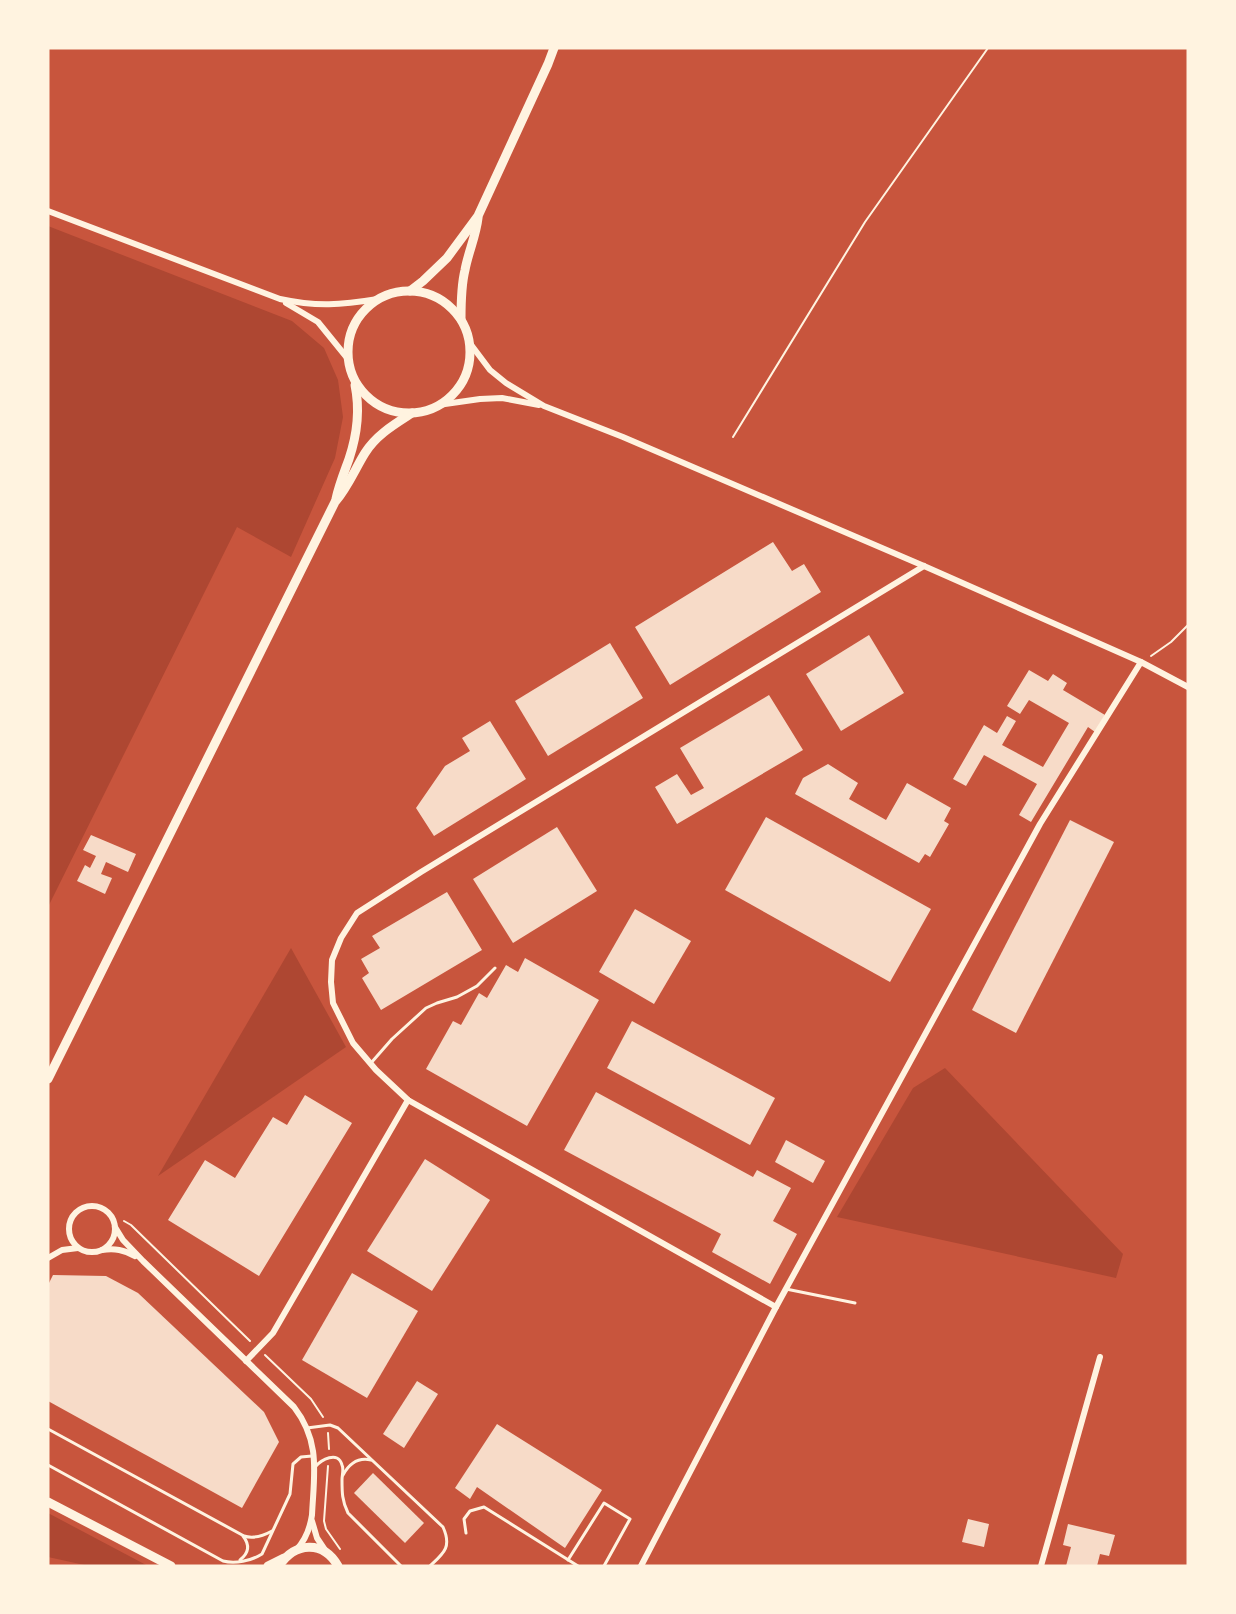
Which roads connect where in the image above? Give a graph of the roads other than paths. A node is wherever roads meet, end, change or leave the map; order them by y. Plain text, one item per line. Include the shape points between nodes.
1 (554, 48) edge
2 (48, 211) edge
3 (478, 216) junction
4 (410, 291) junction
5 (280, 299) junction
6 (378, 299) junction
7 (460, 319) junction
8 (470, 342) junction
9 (348, 359) junction
10 (354, 379) junction
11 (438, 405) junction
12 (544, 406) junction
13 (412, 413) junction
14 (335, 502) junction
15 (924, 566) junction
16 (1141, 662) junction
17 (1188, 687) edge
18 (495, 968) dead end
19 (371, 1063) junction
20 (48, 1079) edge
21 (408, 1100) junction
22 (115, 1227) junction
23 (78, 1248) junction
24 (99, 1251) junction
25 (48, 1258) edge
26 (144, 1261) junction
27 (786, 1289) junction
28 (855, 1303) dead end
29 (776, 1307) junction
30 (1100, 1357) dead end
31 (246, 1361) junction
32 (307, 1428) junction
33 (48, 1429) edge
34 (314, 1456) junction
35 (373, 1460) junction
36 (48, 1465) edge
37 (314, 1468) junction
38 (342, 1477) junction
39 (50, 1501) edge
40 (312, 1515) junction
41 (273, 1530) junction
42 (466, 1533) dead end
43 (242, 1534) junction
44 (296, 1550) junction
45 (326, 1552) junction
46 (286, 1556) junction
47 (568, 1560) junction
48 (236, 1562) junction
49 (171, 1566) edge
50 (268, 1566) edge
51 (279, 1566) edge
52 (338, 1566) edge
53 (401, 1566) edge
54 (430, 1566) edge
55 (578, 1566) edge
56 (604, 1566) edge
57 (641, 1566) edge
58 (1041, 1566) edge

1 - 3 main road
2 - 5 street
3 - 4 main road via 447,258
3 - 7 main road via 464,271
4 - 6 main road
4 - 7 main road via 427,293 446,303
5 - 6 street via 315,305
5 - 9 street via 318,322
6 - 9 main road via 354,325
7 - 8 main road
8 - 11 main road via 465,376 449,398
8 - 12 street via 490,370
9 - 10 main road
10 - 13 main road via 374,403
10 - 14 main road via 358,399 356,434
11 - 12 street via 502,398
11 - 13 main road
12 - 15 street
13 - 14 main road via 386,429 366,451
14 - 20 main road
15 - 16 street
15 - 19 street via 357,913 332,960 331,982 333,1003 353,1043
16 - 17 street
16 - 27 street via 1041,824
18 - 19 lane via 477,986 426,1008
19 - 21 street
21 - 29 street
21 - 31 street via 273,1332
22 - 23 street via 108,1212 101,1208 86,1206 78,1210 68,1229
22 - 24 street via 111,1242
22 - 26 street
23 - 24 street
23 - 25 street via 62,1250
24 - 26 street via 123,1250
26 - 31 street
27 - 28 lane
27 - 29 street
29 - 57 street
30 - 58 street
31 - 32 street via 294,1407
32 - 34 street
32 - 35 lane via 338,1428
33 - 43 lane
34 - 37 street
34 - 41 lane via 301,1457 293,1464 290,1494
35 - 38 lane via 354,1462
35 - 54 lane via 443,1527 447,1547
36 - 48 lane via 223,1561
37 - 38 lane via 320,1461 334,1457 343,1465
37 - 40 street
38 - 53 lane via 343,1503 348,1513
39 - 49 main road
40 - 44 street via 304,1540
40 - 45 street via 317,1538
41 - 43 lane via 254,1537
41 - 48 lane via 262,1554
42 - 47 lane via 464,1519 470,1511 484,1507
43 - 48 lane via 248,1544 247,1552
44 - 45 main road via 306,1547
44 - 46 main road
45 - 52 main road
46 - 50 main road
46 - 51 main road
47 - 55 lane
47 - 56 lane via 604,1503 630,1519

